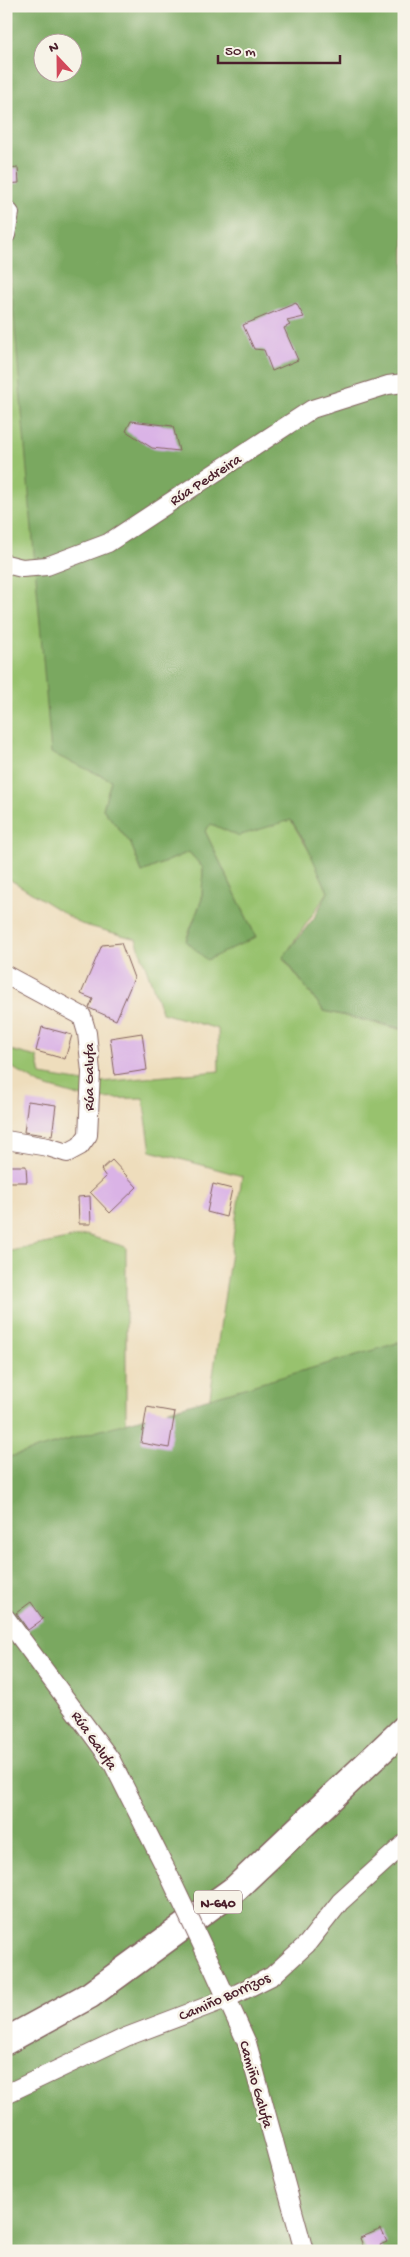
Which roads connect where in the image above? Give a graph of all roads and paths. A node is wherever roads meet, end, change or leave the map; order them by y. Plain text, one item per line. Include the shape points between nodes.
1 (6, 209) edge
2 (6, 235) edge
3 (404, 383) edge
4 (6, 564) edge
5 (6, 975) edge
6 (6, 1140) edge
7 (6, 1618) edge
8 (404, 1729) edge
9 (404, 1844) edge
10 (167, 1870) joint
11 (226, 1999) junction
12 (6, 2041) edge
13 (6, 2094) edge
14 (304, 2251) edge

1 - 2 street via 10,213
3 - 4 street, Rúa Pedreira via 312,409 108,543 47,566 22,568
5 - 6 street, Rúa Galufa via 82,1016 91,1072 88,1135 80,1146 67,1153
7 - 10 street, Rúa Galufa via 112,1760
8 - 12 highway, N-640 via 236,1888 90,1994
9 - 11 street, Camiño Borrizos via 340,1902 307,1944 272,1976
10 - 11 street, Camiño Galufa, bridge
11 - 13 street, Camiño Borrizos via 126,2037
11 - 14 street, Camiño Galufa via 246,2043

